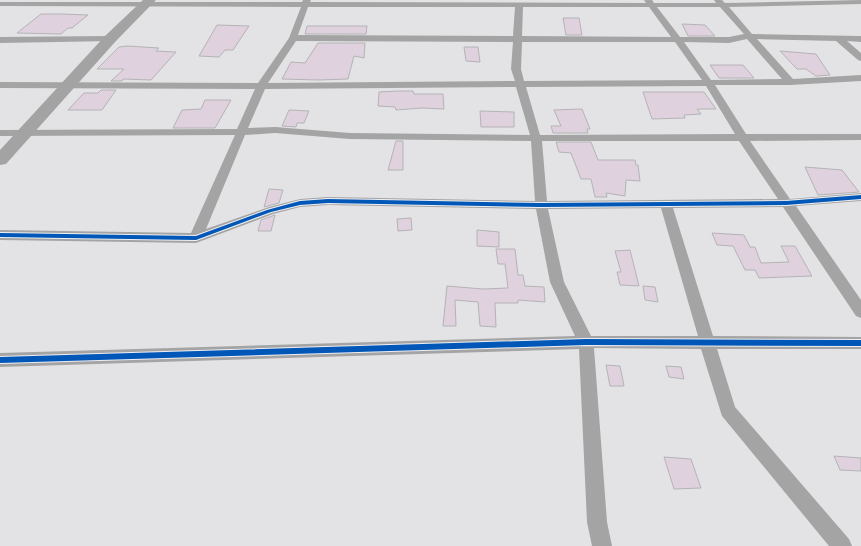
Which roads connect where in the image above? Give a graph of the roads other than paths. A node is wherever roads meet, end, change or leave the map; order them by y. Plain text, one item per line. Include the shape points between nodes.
1 (861, 1) edge
2 (306, 2) edge
3 (649, 2) edge
4 (720, 2) edge
5 (147, 3) edge
6 (0, 4) edge
7 (519, 5) junction
8 (749, 36) junction
9 (293, 38) junction
10 (518, 38) junction
11 (838, 38) junction
12 (110, 39) junction
13 (677, 39) junction
14 (861, 39) edge
15 (0, 40) edge
16 (861, 58) edge
17 (861, 78) edge
18 (790, 82) junction
19 (709, 83) junction
20 (69, 84) junction
21 (520, 84) junction
22 (0, 85) edge
23 (261, 86) junction
24 (26, 132) junction
25 (242, 132) junction
26 (0, 133) edge
27 (861, 137) edge
28 (536, 138) junction
29 (742, 138) junction
30 (0, 160) edge
31 (861, 197) edge
32 (786, 203) junction
33 (666, 204) junction
34 (541, 205) junction
35 (0, 235) edge
36 (196, 238) junction
37 (861, 312) edge
38 (586, 342) junction
39 (708, 342) junction
40 (861, 343) edge
41 (0, 360) edge
42 (602, 546) edge
43 (842, 546) edge

1 - 4 street
2 - 5 street
2 - 7 street
2 - 9 street
3 - 4 street
3 - 7 street
3 - 13 street
4 - 8 street
5 - 6 street
5 - 12 street
7 - 10 street
8 - 11 street
8 - 13 street via 729,40
8 - 18 street
9 - 10 street
9 - 23 street
10 - 13 street
10 - 21 street via 516,69
11 - 14 street
11 - 16 street
12 - 15 street
12 - 20 street
13 - 19 street
17 - 18 street
18 - 19 street
19 - 21 street
19 - 29 street
20 - 22 street
20 - 23 street
20 - 24 street
21 - 23 street
21 - 28 street
23 - 25 street
24 - 25 street
24 - 26 street
24 - 30 street
25 - 28 street via 275,130 350,136
25 - 36 street
27 - 29 street
28 - 29 street
28 - 34 street
29 - 32 street
31 - 32 street
32 - 33 street
32 - 37 street
33 - 34 street
33 - 39 street
34 - 36 street via 328,201 300,203 269,211
34 - 38 street via 557,282
35 - 36 street
38 - 39 street
38 - 41 street
38 - 42 street via 597,522
39 - 40 street
39 - 43 street via 728,411

